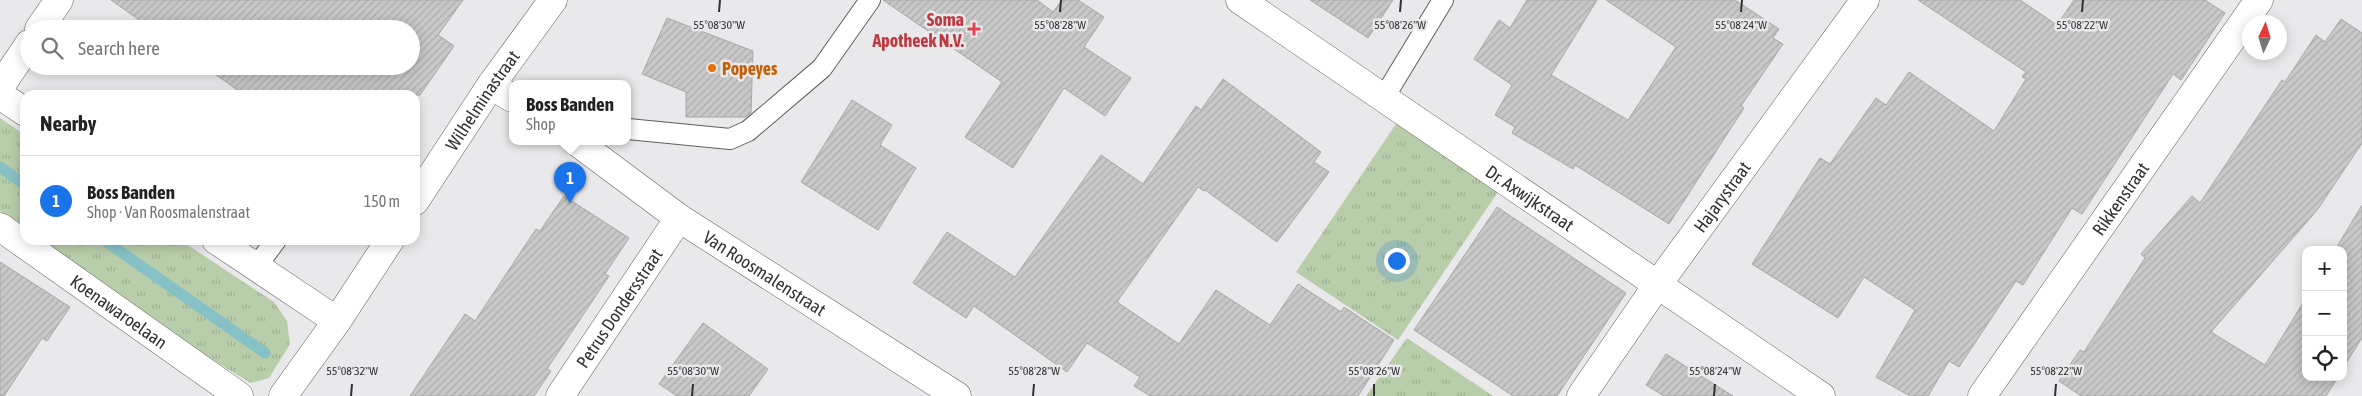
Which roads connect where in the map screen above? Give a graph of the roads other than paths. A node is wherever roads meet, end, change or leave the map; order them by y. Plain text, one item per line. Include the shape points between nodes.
1 (59, 0) edge
2 (553, 0) edge
3 (870, 0) edge
4 (1240, 0) edge
5 (1443, 0) edge
6 (2259, 0) edge
7 (1854, 4) edge
8 (45, 20) edge
9 (20, 57) edge
10 (0, 87) edge
11 (502, 91) edge
12 (0, 95) edge
13 (1383, 99) junction
14 (20, 109) edge
15 (631, 129) edge
16 (581, 145) edge
17 (420, 195) edge
18 (679, 218) junction
19 (0, 227) edge
20 (20, 241) edge
21 (25, 245) edge
22 (223, 245) edge
23 (272, 245) edge
24 (381, 245) edge
25 (256, 267) junction
26 (1658, 284) junction
27 (336, 321) junction
28 (239, 396) edge
29 (283, 396) edge
30 (560, 396) edge
31 (957, 396) edge
32 (1581, 396) edge
33 (1821, 396) edge
34 (1982, 396) edge

1 - 8 street
2 - 11 street, Wilhelminastraat
3 - 15 lane via 822,68 748,131 730,139
4 - 13 street, Dr. Axwijkstraat
5 - 13 lane
6 - 34 street, Rikkenstraat
7 - 26 street, Hajarystraat
9 - 10 street
11 - 17 street, Wilhelminastraat
12 - 14 street
13 - 26 street, Dr. Axwijkstraat
16 - 18 street, Van Roosmalenstraat
18 - 30 street, Petrus Dondersstraat
18 - 31 street, Van Roosmalenstraat
19 - 20 street, Koenawaroelaan
21 - 28 street, Koenawaroelaan
22 - 25 street
23 - 25 lane
24 - 27 street
25 - 27 street
26 - 32 street, Hajarystraat
26 - 33 street, Dr. Axwijkstraat
27 - 29 street

